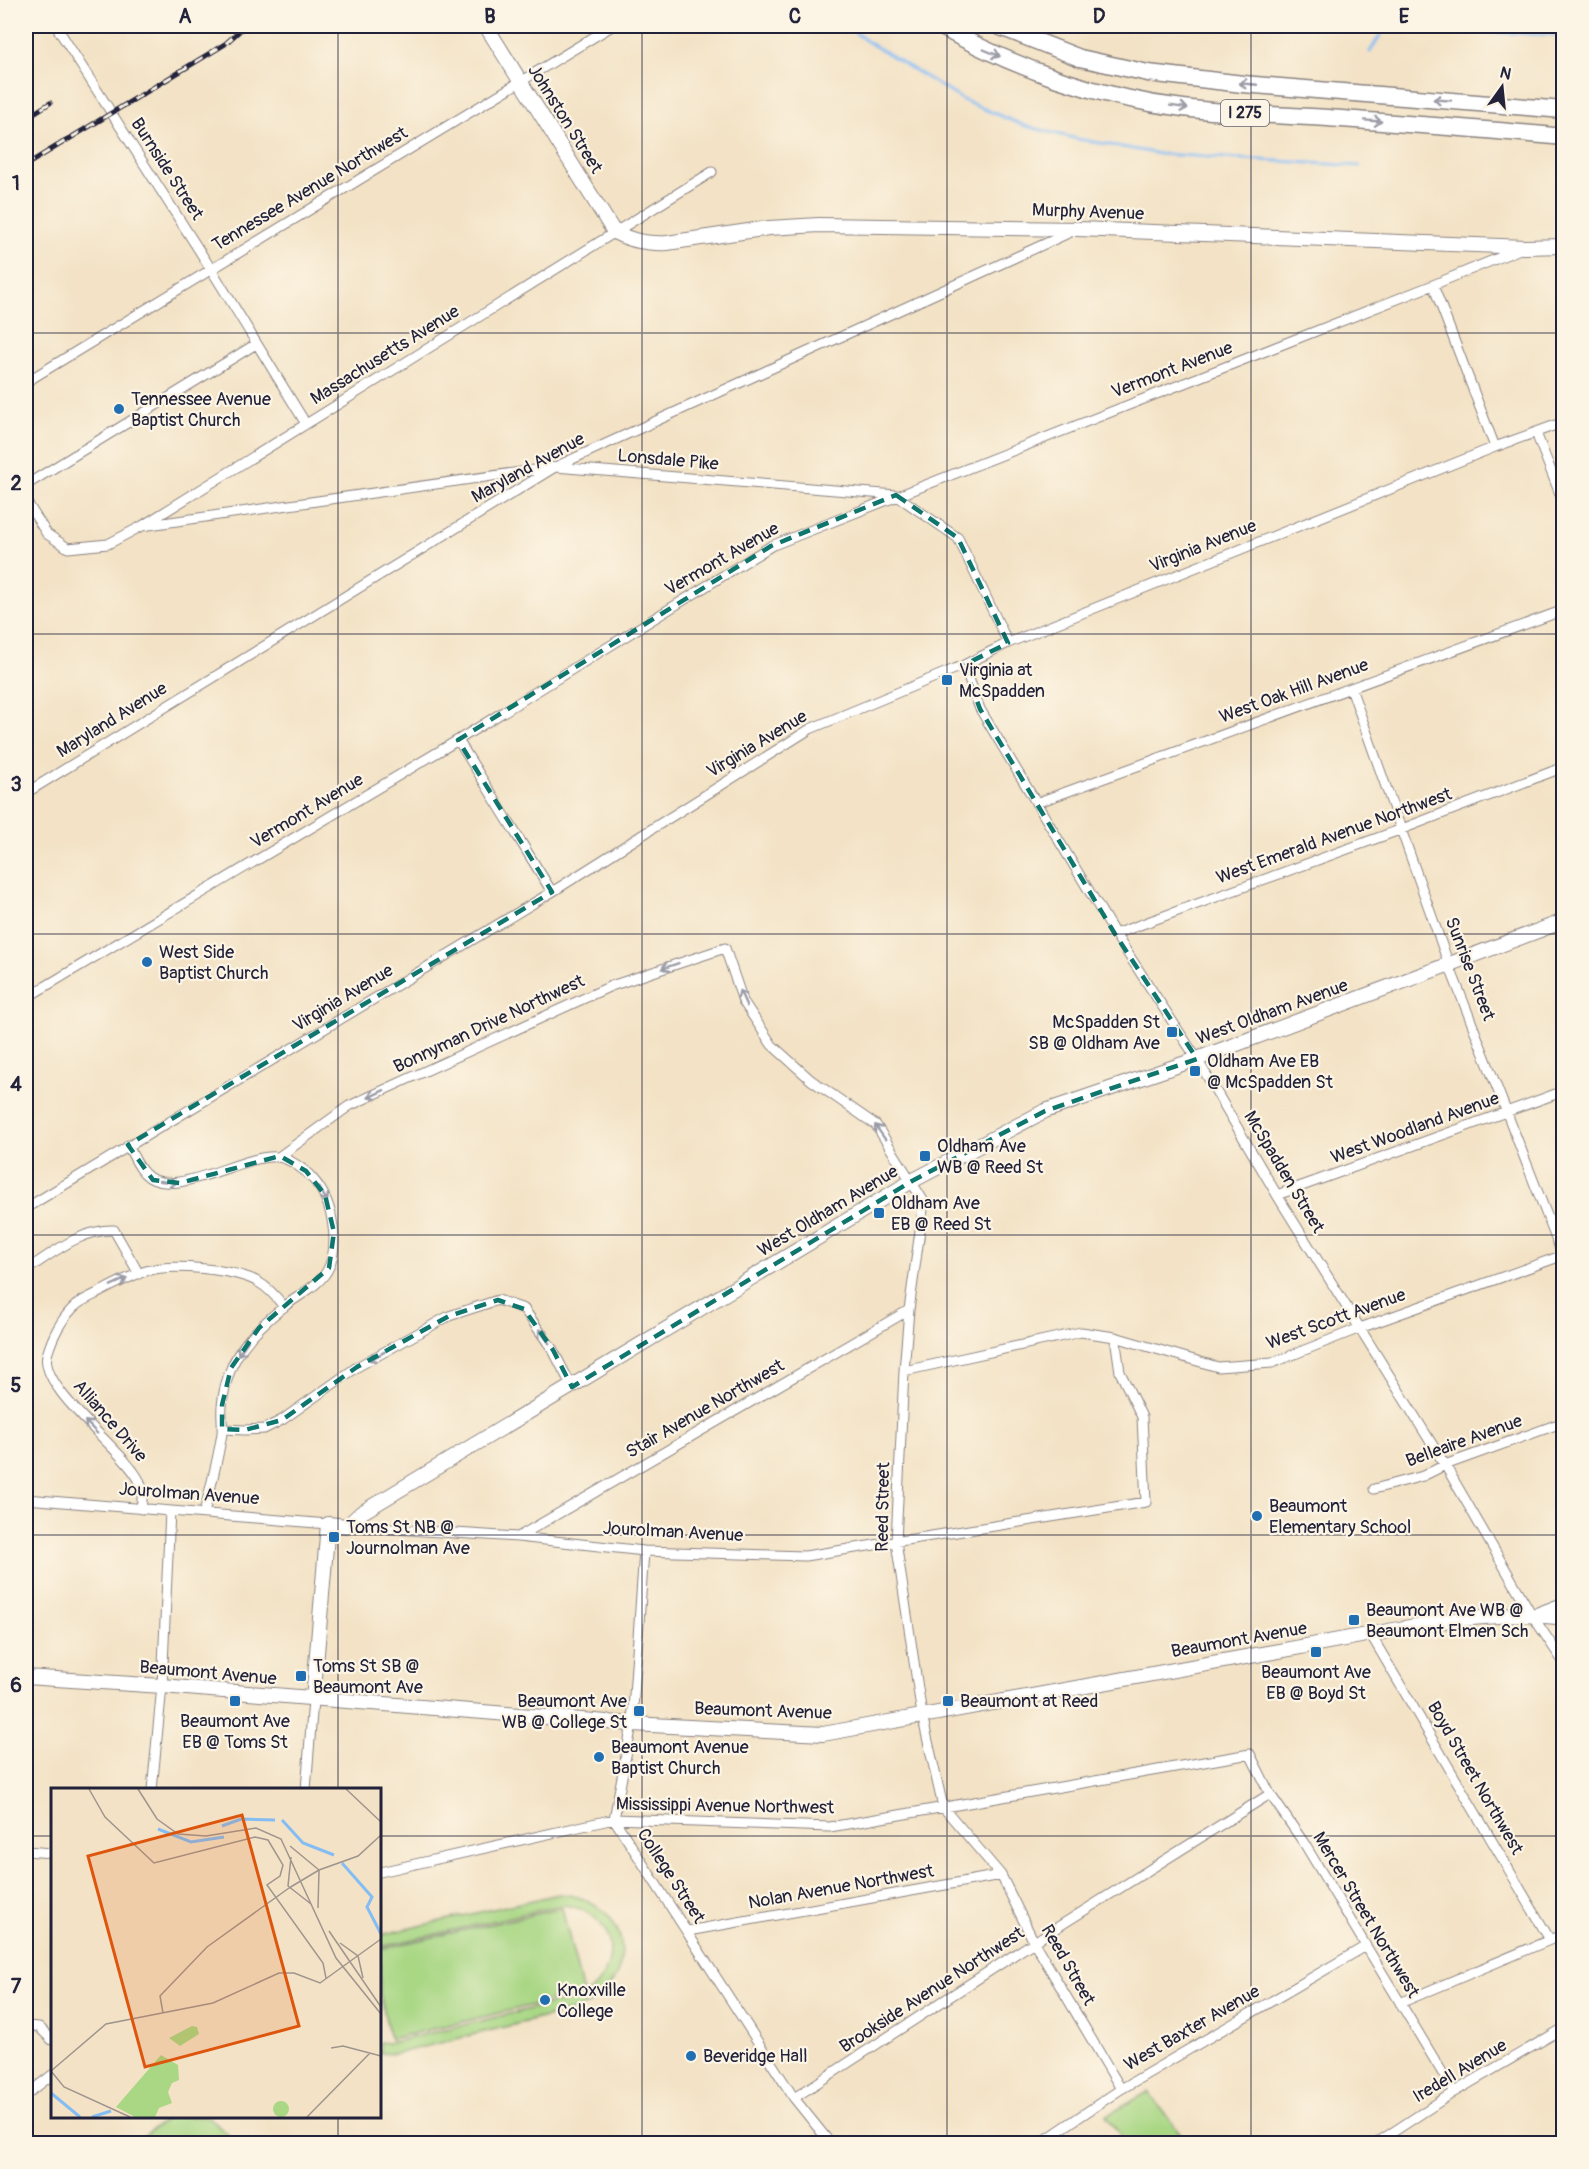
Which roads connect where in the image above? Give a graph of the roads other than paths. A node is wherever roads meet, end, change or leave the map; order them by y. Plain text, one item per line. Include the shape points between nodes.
1 (56, 26) edge
2 (486, 26) edge
3 (612, 26) edge
4 (940, 26) edge
5 (998, 26) edge
6 (521, 81) junction
7 (1563, 110) edge
8 (1563, 137) edge
9 (712, 172) dead end
10 (1078, 229) junction
11 (614, 232) junction
12 (1563, 246) edge
13 (1525, 247) junction
14 (211, 268) junction
15 (1433, 285) junction
16 (256, 344) junction
17 (26, 382) edge
18 (1563, 422) edge
19 (306, 424) junction
20 (1536, 433) junction
21 (1495, 447) junction
22 (555, 467) junction
23 (26, 485) edge
24 (896, 495) junction
25 (26, 501) edge
26 (1563, 504) edge
27 (142, 526) junction
28 (1563, 610) edge
29 (1008, 643) junction
30 (964, 665) junction
31 (1351, 688) junction
32 (458, 740) junction
33 (1563, 767) edge
34 (26, 793) edge
35 (1036, 803) junction
36 (1402, 829) junction
37 (552, 892) junction
38 (1563, 921) edge
39 (1115, 934) junction
40 (725, 948) joint
41 (1449, 965) junction
42 (26, 998) edge
43 (1197, 1059) junction
44 (1563, 1091) edge
45 (1507, 1112) junction
46 (128, 1145) junction
47 (280, 1156) junction
48 (912, 1181) junction
49 (1277, 1195) junction
50 (26, 1208) edge
51 (1563, 1257) edge
52 (26, 1270) edge
53 (139, 1274) junction
54 (284, 1307) junction
55 (909, 1310) junction
56 (1360, 1328) junction
57 (1115, 1337) junction
58 (904, 1371) junction
59 (572, 1387) junction
60 (1563, 1422) edge
61 (222, 1429) junction
62 (1445, 1465) junction
63 (1374, 1489) dead end
64 (26, 1499) edge
65 (141, 1509) junction
66 (170, 1511) junction
67 (204, 1513) junction
68 (328, 1524) junction
69 (347, 1526) junction
70 (518, 1537) junction
71 (897, 1542) junction
72 (644, 1551) junction
73 (1563, 1602) edge
74 (1532, 1615) junction
75 (1563, 1618) edge
76 (1371, 1635) junction
77 (1563, 1663) edge
78 (26, 1677) edge
79 (162, 1686) junction
80 (313, 1700) junction
81 (922, 1715) junction
82 (632, 1724) junction
83 (1250, 1754) joint
84 (152, 1788) edge
85 (306, 1788) edge
86 (1270, 1794) junction
87 (943, 1807) junction
88 (614, 1819) junction
89 (26, 1851) edge
90 (51, 1853) edge
91 (381, 1872) edge
92 (1001, 1875) junction
93 (688, 1931) junction
94 (1563, 1934) edge
95 (1549, 1938) junction
96 (1035, 1942) junction
97 (1366, 1947) junction
98 (1400, 2003) junction
99 (26, 2026) edge
100 (1563, 2028) edge
101 (51, 2039) edge
102 (51, 2076) edge
103 (1121, 2089) junction
104 (1454, 2092) junction
105 (26, 2095) edge
106 (794, 2098) junction
107 (831, 2144) edge
108 (1039, 2144) edge
109 (1375, 2144) edge

1 - 14 street, Burnside Street
2 - 6 street, Johnston Street
3 - 6 street, Tennessee Avenue Northwest
4 -> 8 highway, I 275 via 1044,75 1106,93 1183,108
7 -> 5 highway, I 275 via 1148,73 1080,58
6 - 11 street, Johnston Street
6 - 14 street, Tennessee Avenue Northwest
9 - 11 street, Massachusetts Avenue
10 - 11 street, Murphy Avenue via 819,225 651,244
10 - 13 street, Murphy Avenue
10 - 22 street, Maryland Avenue
11 - 19 street, Massachusetts Avenue
12 - 13 street, Murphy Avenue
13 - 15 street, Vermont Avenue
14 - 16 street, Burnside Street
14 - 17 street, Tennessee Avenue Northwest
15 - 21 street
15 - 24 street, Vermont Avenue
16 - 19 street, Burnside Street
16 - 23 street
18 - 20 street, Virginia Avenue
19 - 27 street, Massachusetts Avenue
20 - 21 street, Virginia Avenue
20 - 26 street
21 - 29 street, Virginia Avenue
22 - 24 street, Lonsdale Pike
22 - 27 street, Lonsdale Pike
22 - 34 street, Maryland Avenue
24 - 29 street via 958,538
24 - 32 street, Vermont Avenue via 771,546
25 - 27 street, Massachusetts Avenue via 47,534 68,548 108,544
28 - 31 street, West Oak Hill Avenue
29 - 30 street, Virginia Avenue
30 - 35 street, McSpadden Street via 980,708
30 - 37 street, Virginia Avenue via 810,729
31 - 35 street, West Oak Hill Avenue
31 - 36 street, Sunrise Street
32 - 37 street
32 - 42 street, Vermont Avenue
33 - 36 street, West Emerald Avenue Northwest
35 - 39 street, McSpadden Street
36 - 39 street, West Emerald Avenue Northwest
36 - 41 street, Sunrise Street
37 - 46 street, Virginia Avenue
38 - 41 street, West Oldham Avenue
39 - 43 street, McSpadden Street
40 -> 47 street, Bonnyman Drive Northwest via 611,986 358,1102
48 -> 40 street, Reed Street via 876,1125 811,1080 772,1045 743,1001
41 - 43 street, West Oldham Avenue
41 - 45 street, Sunrise Street
43 - 48 street, West Oldham Avenue via 1046,1111
43 - 49 street, McSpadden Street
44 - 45 street, West Woodland Avenue
45 - 49 street, West Woodland Avenue
45 - 51 street, Sunrise Street
46 -> 47 street via 144,1174 153,1180 180,1183
46 - 50 street, Virginia Avenue
47 -> 54 street via 306,1171 320,1186 329,1205 334,1232 329,1268 319,1281
48 - 55 street, Reed Street via 924,1202
48 - 59 street, West Oldham Avenue
49 - 56 street, McSpadden Street
51 - 56 street, West Scott Avenue
52 - 53 street via 81,1236 114,1230
53 - 54 street, Alliance Drive via 170,1268 230,1272 256,1280 272,1291
65 -> 53 street, Alliance Drive via 140,1483 129,1464 87,1423 55,1383 46,1359 54,1333 74,1306
54 -> 61 street via 259,1328 231,1368 222,1405
55 - 58 street, Reed Street
55 - 70 street, Stair Avenue Northwest
56 - 57 street, West Scott Avenue via 1272,1362 1218,1367
56 - 62 street, McSpadden Street
57 - 58 street, West Scott Avenue via 1081,1332
57 - 71 street, Jourolman Avenue via 1120,1372 1142,1417 1146,1502
58 - 71 street, Reed Street
59 -> 61 street via 554,1350 524,1309 498,1300 449,1316 357,1367 264,1429
59 - 69 street, West Oldham Avenue via 361,1513
60 - 62 street, Belleaire Avenue
61 - 67 street
62 - 63 street, Belleaire Avenue via 1423,1476
62 - 74 street, McSpadden Street
64 - 65 street, Jourolman Avenue
65 - 66 street, Jourolman Avenue
66 - 67 street, Jourolman Avenue
66 - 79 street
67 - 68 street, Jourolman Avenue
68 - 69 street, Jourolman Avenue
68 - 80 street
69 - 70 street, Jourolman Avenue
70 - 72 street, Jourolman Avenue
71 - 72 street, Jourolman Avenue via 805,1556
71 - 81 street, Reed Street
72 - 82 street, College Street
73 - 74 street
74 - 75 street, Beaumont Avenue
74 - 76 street, Beaumont Avenue via 1443,1621
74 - 77 street, McSpadden Street
76 - 81 street, Beaumont Avenue
76 - 95 street, Boyd Street Northwest
78 - 79 street, Beaumont Avenue
79 - 80 street, Beaumont Avenue
79 - 84 street
80 - 82 street, Beaumont Avenue
80 - 85 street
81 - 82 street, Beaumont Avenue via 823,1734
81 - 87 street, Reed Street
82 - 88 street, College Street
83 - 86 street, Mercer Street Northwest
83 - 87 street, Mississippi Avenue Northwest
86 - 96 street, Brookside Avenue Northwest
86 - 97 street, Mercer Street Northwest
87 - 88 street, Mississippi Avenue Northwest via 830,1827
87 - 92 street, Reed Street
88 - 91 street, Mississippi Avenue Northwest
88 - 93 street, College Street
89 - 90 street
92 - 93 street, Nolan Avenue Northwest
92 - 96 street, Reed Street
93 - 106 street, College Street
94 - 95 street
95 - 98 street
96 - 103 street, Reed Street
96 - 106 street, Brookside Avenue Northwest
97 - 98 street, Mercer Street Northwest
97 - 103 street, West Baxter Avenue
98 - 104 street, Mercer Street Northwest
99 - 101 street via 39,2027
100 - 104 street, Iredell Avenue
102 - 105 street
103 - 108 street, West Baxter Avenue
104 - 109 street, Iredell Avenue
106 - 107 street, College Street

